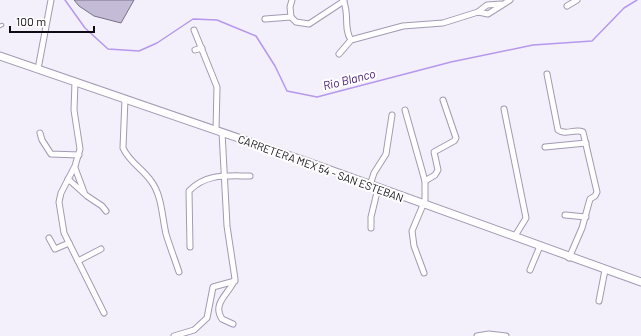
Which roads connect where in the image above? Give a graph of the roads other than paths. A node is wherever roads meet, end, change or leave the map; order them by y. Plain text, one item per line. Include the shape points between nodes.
1 (51, 0) edge
2 (292, 0) edge
3 (510, 0) edge
4 (577, 0) edge
5 (343, 1) edge
6 (501, 4) junction
7 (567, 6) dead end
8 (478, 12) junction
9 (290, 17) junction
10 (266, 19) dead end
11 (194, 30) dead end
12 (351, 40) junction
13 (202, 48) junction
14 (195, 50) dead end
15 (340, 54) dead end
16 (0, 56) edge
17 (38, 69) junction
18 (547, 74) dead end
19 (75, 82) junction
20 (125, 99) junction
21 (442, 100) dead end
22 (504, 109) dead end
23 (405, 110) dead end
24 (392, 115) dead end
25 (219, 131) junction
26 (40, 133) dead end
27 (586, 143) junction
28 (545, 148) dead end
29 (79, 155) junction
30 (75, 168) junction
31 (224, 176) junction
32 (250, 176) dead end
33 (68, 179) junction
34 (425, 181) junction
35 (370, 185) junction
36 (378, 188) junction
37 (86, 194) junction
38 (423, 204) junction
39 (106, 211) dead end
40 (565, 215) dead end
41 (586, 217) junction
42 (371, 228) dead end
43 (515, 236) junction
44 (49, 238) dead end
45 (69, 243) junction
46 (540, 246) junction
47 (190, 247) dead end
48 (101, 249) dead end
49 (569, 258) junction
50 (78, 261) junction
51 (530, 270) dead end
52 (605, 270) junction
53 (179, 272) dead end
54 (424, 273) dead end
55 (235, 281) junction
56 (641, 282) edge
57 (599, 301) dead end
58 (104, 313) dead end
59 (233, 324) dead end
60 (174, 336) edge
61 (477, 336) edge
62 (506, 336) edge

1 - 17 street
2 - 9 street
3 - 6 street
4 - 7 street
5 - 9 street via 309,24 296,22
5 - 12 street via 348,13 347,31
6 - 8 street via 487,5
6 - 8 street via 490,14
8 - 12 street via 443,23 403,26
9 - 10 street
11 - 13 street
12 - 15 street
13 - 14 street
13 - 25 street via 217,87
16 - 17 street, CARRETERA MEX 54 - SAN ESTEBAN
17 - 19 street, CARRETERA MEX 54 - SAN ESTEBAN
18 - 27 street via 558,130 564,133 581,130
19 - 20 street, CARRETERA MEX 54 - SAN ESTEBAN
19 - 29 street via 74,110 80,142
20 - 25 street, CARRETERA MEX 54 - SAN ESTEBAN
20 - 53 street via 123,148 138,169 151,180 158,195 166,234
21 - 34 street via 456,138 434,152 438,170
22 - 43 street via 526,218
23 - 34 street
24 - 35 street via 386,154
25 - 31 street
25 - 35 street, CARRETERA MEX 54 - SAN ESTEBAN
26 - 29 street via 50,154
27 - 28 street
27 - 41 street via 597,193 590,200
29 - 30 street
30 - 33 street
30 - 37 street
31 - 32 street
31 - 47 street via 201,180 188,193
31 - 55 street via 227,226
33 - 37 street
33 - 45 street via 59,202 62,227
34 - 38 street via 426,193
35 - 36 street, CARRETERA MEX 54 - SAN ESTEBAN
36 - 38 street, CARRETERA MEX 54 - SAN ESTEBAN
36 - 42 street
37 - 39 street
38 - 43 street, CARRETERA MEX 54 - SAN ESTEBAN
38 - 54 street via 412,231
40 - 41 street
41 - 49 street
43 - 46 street, CARRETERA MEX 54 - SAN ESTEBAN
44 - 45 street via 55,249
45 - 50 street
46 - 49 street, CARRETERA MEX 54 - SAN ESTEBAN
46 - 51 street
48 - 50 street
49 - 52 street, CARRETERA MEX 54 - SAN ESTEBAN
50 - 58 street
52 - 56 street, CARRETERA MEX 54 - SAN ESTEBAN
52 - 57 street
55 - 59 street via 223,297 219,312 222,319
55 - 60 street via 213,287 207,318 194,330
61 - 62 street

